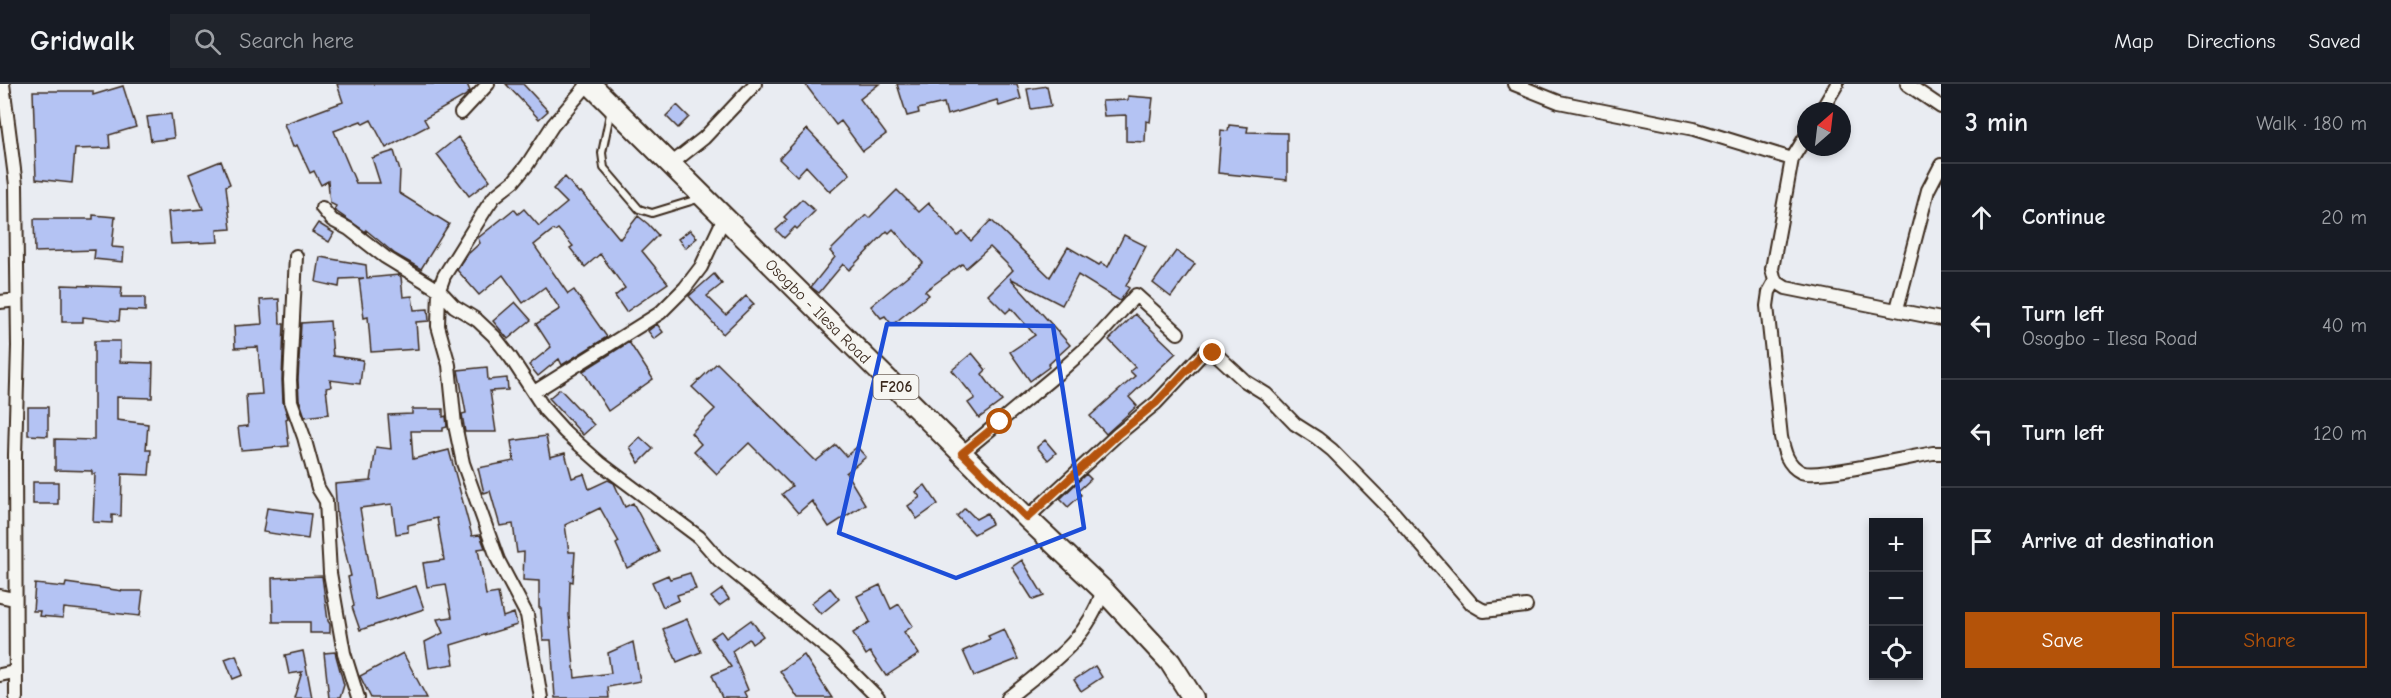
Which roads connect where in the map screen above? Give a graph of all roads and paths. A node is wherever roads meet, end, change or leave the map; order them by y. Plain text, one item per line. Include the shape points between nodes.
1 (3, 84) edge
2 (488, 84) edge
3 (589, 84) edge
4 (755, 84) edge
5 (1514, 84) edge
6 (1837, 84) edge
7 (1907, 84) edge
8 (1826, 102) edge
9 (612, 105) junction
10 (1941, 107) edge
11 (460, 113) dead end
12 (1797, 151) edge
13 (1792, 159) junction
14 (671, 164) junction
15 (1941, 165) edge
16 (705, 196) junction
17 (322, 208) dead end
18 (724, 216) junction
19 (296, 256) dead end
20 (1775, 281) junction
21 (439, 291) junction
22 (17, 300) junction
23 (0, 302) edge
24 (454, 306) junction
25 (1897, 309) junction
26 (438, 311) junction
27 (1941, 319) edge
28 (1178, 333) dead end
29 (534, 392) junction
30 (962, 453) junction
31 (1941, 453) edge
32 (1027, 518) junction
33 (1103, 590) junction
34 (0, 596) edge
35 (15, 597) junction
36 (1526, 606) dead end
37 (15, 672) junction
38 (0, 675) edge
39 (16, 698) edge
40 (357, 698) edge
41 (541, 698) edge
42 (879, 698) edge
43 (1008, 698) edge
44 (1193, 698) edge

1 - 22 street via 16,185
2 - 11 street
3 - 9 main road, Osogbo - Ilesa Road / F206
3 - 21 street via 553,124 514,181 486,207
4 - 14 street via 704,138
5 - 13 street via 1559,102 1694,129
6 - 8 street
7 - 10 street
9 - 14 main road, Osogbo - Ilesa Road / F206
9 - 16 lane via 602,153 604,168 639,209 652,213
12 - 13 street
13 - 20 street via 1772,269
14 - 16 main road, Osogbo - Ilesa Road / F206
15 - 25 street via 1928,190
16 - 18 main road, Osogbo - Ilesa Road / F206
17 - 21 street via 332,220
18 - 29 street via 701,267 660,313
18 - 30 main road, Osogbo - Ilesa Road / F206
19 - 40 street via 291,401 318,488 326,501 330,573 344,653
20 - 25 street via 1786,288
20 - 31 street via 1767,306 1781,437 1791,464 1802,473 1812,473
21 - 24 street
21 - 26 street
22 - 23 street
22 - 35 street
24 - 26 street
24 - 29 street via 494,336
25 - 27 street
26 - 41 street via 463,463 498,560 527,615
28 - 30 street via 1136,295 1097,338
29 - 42 street via 545,410 591,455 699,537 719,560 834,654
30 - 32 main road, Osogbo - Ilesa Road / F206
32 - 33 main road, Osogbo - Ilesa Road / F206
32 - 36 street via 1209,351 1332,450 1472,604 1484,611
33 - 43 street via 1088,627
33 - 44 main road, Osogbo - Ilesa Road / F206 via 1170,662
34 - 35 street
35 - 37 street
37 - 38 street
37 - 39 street

